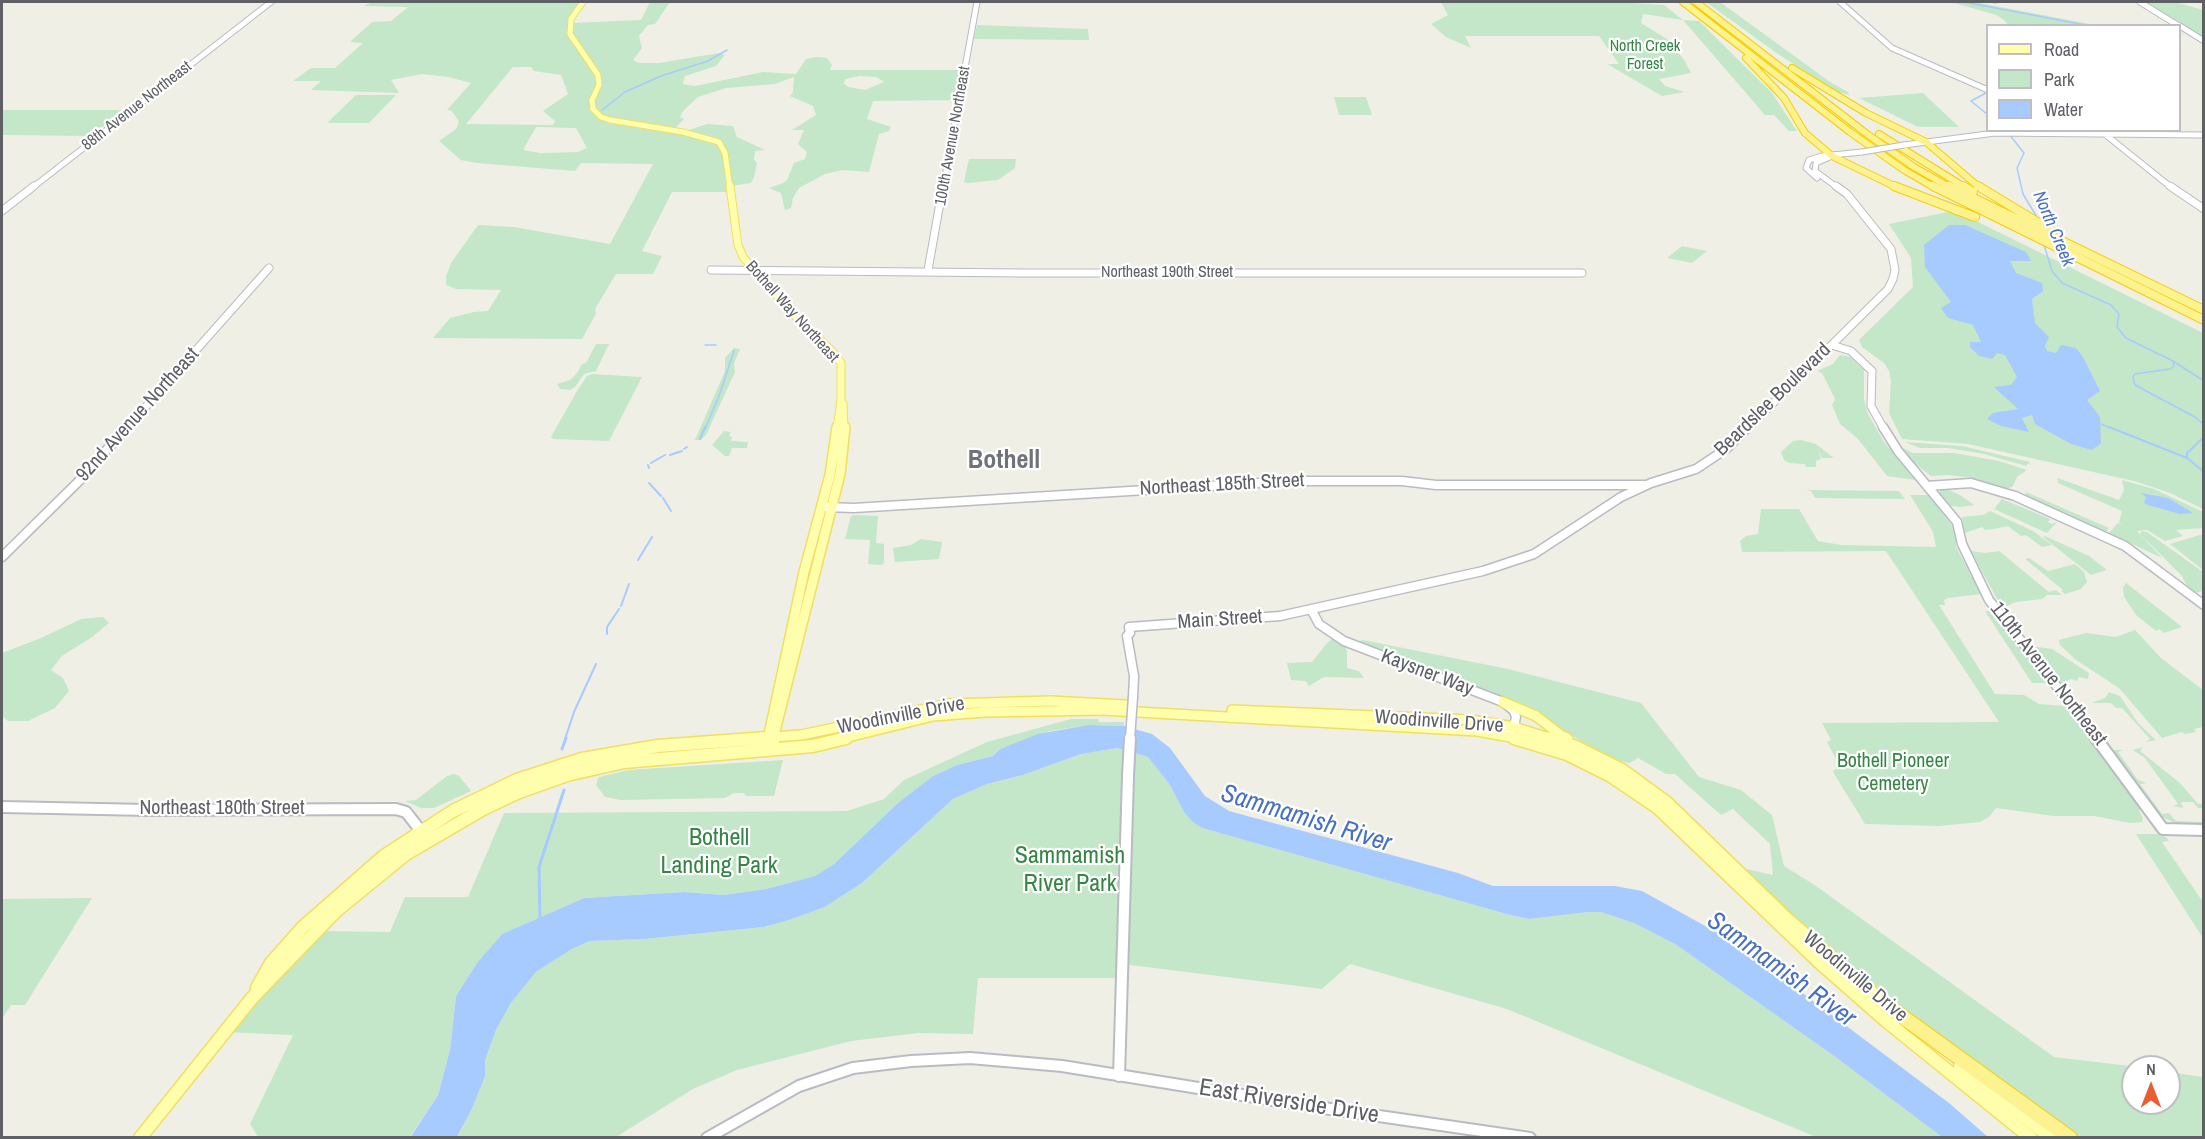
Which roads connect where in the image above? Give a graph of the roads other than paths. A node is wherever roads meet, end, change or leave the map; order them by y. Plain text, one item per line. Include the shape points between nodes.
1 (271, 2) edge
2 (977, 2) edge
3 (1684, 2) edge
4 (1696, 2) edge
5 (1840, 2) edge
6 (2140, 2) edge
7 (582, 4) edge
8 (1712, 24) junction
9 (2176, 24) edge
10 (2181, 27) edge
11 (2204, 41) edge
12 (1790, 67) junction
13 (1985, 89) edge
14 (2103, 132) edge
15 (2204, 135) edge
16 (1926, 142) junction
17 (1832, 156) junction
18 (2204, 209) edge
19 (2, 211) edge
20 (2029, 229) junction
21 (2054, 240) junction
22 (1891, 256) junction
23 (269, 268) dead end
24 (711, 270) dead end
25 (753, 270) junction
26 (928, 270) junction
27 (1581, 273) dead end
28 (2204, 303) edge
29 (2204, 311) edge
30 (2204, 319) edge
31 (1832, 345) junction
32 (1597, 485) junction
33 (1648, 485) junction
34 (1927, 486) junction
35 (1621, 497) junction
36 (827, 507) junction
37 (2, 557) edge
38 (2204, 605) edge
39 (1311, 609) junction
40 (1503, 702) junction
41 (986, 707) junction
42 (1514, 727) junction
43 (1506, 735) junction
44 (771, 737) junction
45 (1576, 747) junction
46 (768, 752) junction
47 (2, 807) edge
48 (2204, 830) edge
49 (424, 836) junction
50 (1885, 1004) junction
51 (1119, 1076) junction
52 (140, 1137) edge
53 (707, 1137) edge
54 (1530, 1137) edge
55 (2031, 1137) edge
56 (2051, 1137) edge
57 (2070, 1137) edge

1 - 19 street, 88th Avenue Northeast
2 - 26 street, 100th Avenue Northeast
3 - 8 highway
3 - 20 highway via 1885,155 1937,187
4 - 12 highway
4 - 20 highway via 1889,153 1950,190
5 - 13 street via 1892,48
6 - 9 street
7 - 25 main road, Bothell Way Northeast via 571,19 570,34 600,79 592,100 593,109 610,120 719,142 725,153 740,249
8 - 17 highway via 1776,89 1805,133
8 - 20 highway via 1886,159 1950,196
10 - 11 street
12 - 16 highway via 1866,113
12 - 20 highway via 1865,125
14 - 15 street
14 - 16 street via 1975,134
14 - 18 street
16 - 17 street, bridge
16 - 20 highway
17 - 20 highway via 1864,174
17 - 22 street via 1816,163 1814,169 1860,208 1891,249
17 - 22 street via 1814,158 1806,163 1806,168 1842,197
20 - 21 highway
20 - 21 highway
20 - 21 highway
21 - 28 highway
21 - 29 highway
21 - 30 highway
21 - 30 highway
22 - 31 main road, Beardslee Boulevard via 1895,270 1888,288
23 - 37 street, 92nd Avenue Northeast via 79,481
24 - 25 street, Northeast 190th Street
25 - 26 street, Northeast 190th Street
25 - 36 main road, Bothell Way Northeast via 836,355 842,369 843,450
26 - 27 street, Northeast 190th Street
31 - 33 street, Beardslee Boulevard via 1726,449 1696,469
31 - 34 street, 110th Avenue Northeast via 1851,351 1872,371 1873,412
32 - 33 street
32 - 35 street, Northeast 185th Street
32 - 36 street, Northeast 185th Street via 1292,481
33 - 35 main road, Beardslee Boulevard
34 - 38 street via 1971,483 2014,496 2125,546
34 - 48 street, 110th Avenue Northeast via 1957,522 1963,546 2003,621 2108,751 2163,829
35 - 39 street, Beardslee Boulevard via 1547,547 1518,561
36 - 44 main road, Bothell Way Northeast via 804,573
39 - 40 street, Kaysner Way via 1330,633 1354,645
39 - 51 street, Main Street, bridge via 1255,619 1129,627 1134,676
40 - 42 street via 1516,714
40 - 45 main road via 1536,716
41 - 42 main road, Woodinville Drive via 1003,702 1058,702 1456,719
41 - 43 main road, Woodinville Drive via 1461,729
41 - 44 main road, Woodinville Drive via 918,709 840,728
41 - 46 main road, Woodinville Drive via 917,719 813,746
42 - 43 street
42 - 45 main road, Woodinville Drive
43 - 55 main road, Woodinville Drive via 1552,748 1597,768 1657,807 1834,976
44 - 46 main road, Bothell Way Northeast
44 - 49 main road, Woodinville Drive via 611,753 549,768 485,794
45 - 50 main road, Woodinville Drive via 1622,770 1666,802 1786,918
46 - 49 main road via 624,762 583,770 505,799
47 - 49 street, Northeast 180th Street via 396,809 406,812
49 - 52 main road via 336,911 252,998
50 - 56 main road, Woodinville Drive
50 - 57 highway
51 - 53 street, East Riverside Drive via 1062,1066 970,1058 853,1068 799,1086
51 - 54 street, East Riverside Drive

